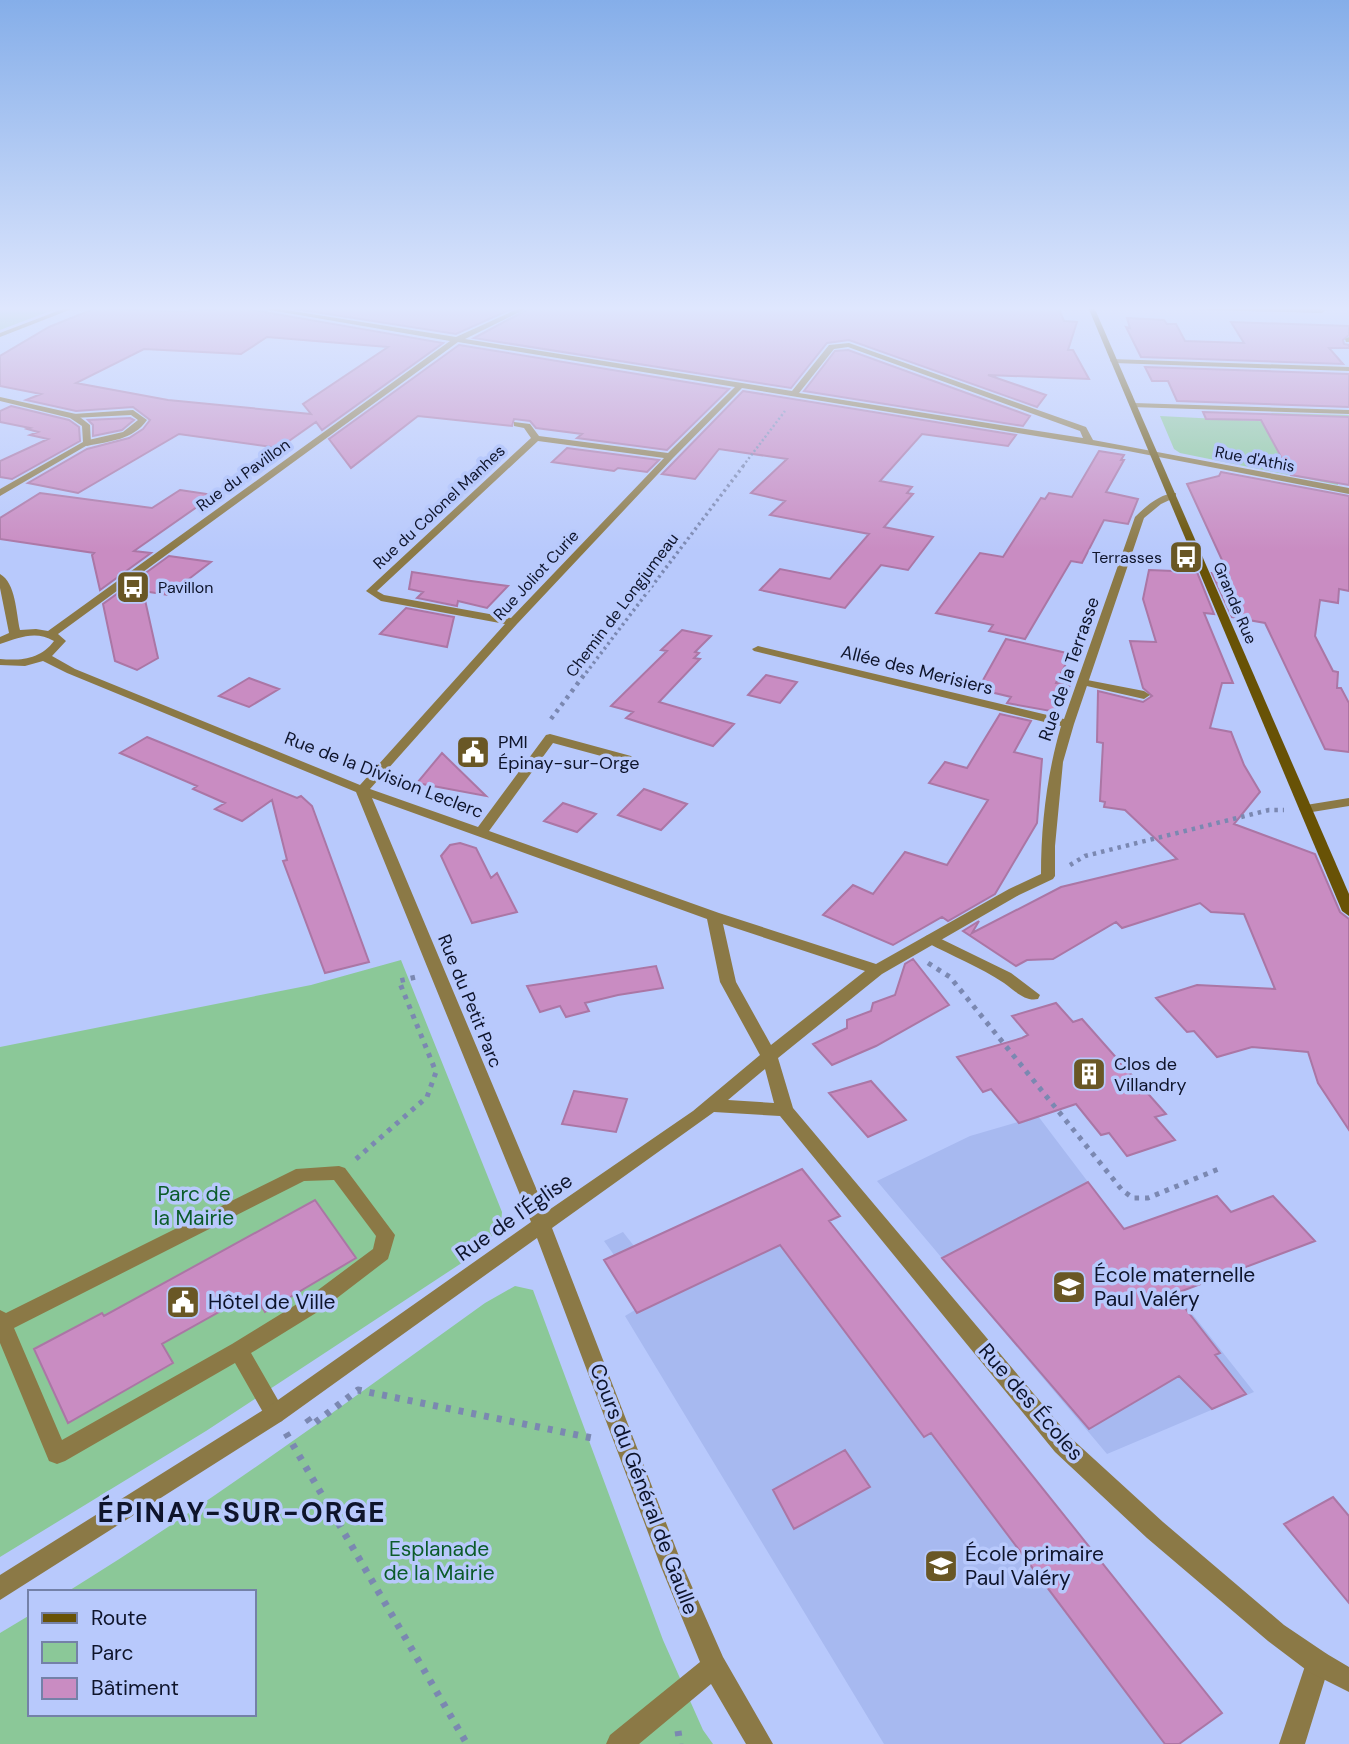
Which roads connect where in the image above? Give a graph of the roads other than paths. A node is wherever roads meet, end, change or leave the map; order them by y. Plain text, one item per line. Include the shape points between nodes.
1 (389, 388) edge
2 (738, 388) edge
3 (748, 388) edge
4 (801, 388) edge
5 (970, 388) edge
6 (1126, 388) edge
7 (795, 396) junction
8 (0, 399) edge
9 (1134, 405) junction
10 (1349, 412) edge
11 (72, 416) junction
12 (517, 424) dead end
13 (536, 438) junction
14 (87, 443) junction
15 (1090, 443) junction
16 (1155, 454) junction
17 (670, 456) junction
18 (1, 491) edge
19 (1349, 491) edge
20 (1173, 495) junction
21 (0, 577) edge
22 (513, 622) junction
23 (51, 634) junction
24 (15, 635) junction
25 (0, 641) edge
26 (758, 649) dead end
27 (45, 657) junction
28 (0, 662) edge
29 (1082, 682) junction
30 (1144, 695) dead end
31 (1068, 724) junction
32 (627, 759) dead end
33 (362, 790) junction
34 (1349, 802) edge
35 (1306, 809) junction
36 (481, 832) junction
37 (1048, 876) joint
38 (1349, 911) edge
39 (714, 916) junction
40 (931, 939) junction
41 (877, 970) junction
42 (1032, 995) dead end
43 (769, 1056) junction
44 (713, 1106) junction
45 (785, 1110) junction
46 (542, 1226) junction
47 (2, 1321) edge
48 (239, 1350) junction
49 (275, 1414) junction
50 (0, 1588) edge
51 (1318, 1663) junction
52 (714, 1665) junction
53 (1349, 1680) edge
54 (619, 1744) edge
55 (760, 1744) edge
56 (1292, 1744) edge

1 - 23 street, Rue du Pavillon
2 - 17 street, Rue Joliot Curie
3 - 7 street, Rue d'Athis
4 - 7 street
5 - 15 street via 1083,429
6 - 9 main road, Grande Rue
7 - 15 street, Rue d'Athis
8 - 11 street
9 - 10 street
9 - 16 main road, Grande Rue
11 - 14 street via 86,425
11 - 14 street via 133,412 143,420 126,434
12 - 13 street via 527,426
13 - 17 street
13 - 22 street, Rue du Colonel Manhes via 372,591 381,598
14 - 18 street
15 - 16 street, Rue d'Athis
16 - 19 street, Rue d'Athis
16 - 20 main road, Grande Rue
17 - 22 street, Rue Joliot Curie
20 - 29 street, Rue de la Terrasse via 1140,517
20 - 35 main road, Grande Rue
21 - 24 street
22 - 33 street, Rue Joliot Curie
23 - 24 street
23 - 27 street via 60,641
24 - 25 street
26 - 31 street, Allée des Merisiers
27 - 28 street via 24,663
27 - 33 street, Rue de la Division Leclerc
29 - 30 street
29 - 31 street, Rue de la Terrasse
31 - 37 street, Rue de la Terrasse via 1057,762
32 - 36 street via 550,738
33 - 36 street, Rue de la Division Leclerc
33 - 46 street, Rue du Petit Parc
34 - 35 street
35 - 38 main road, Grande Rue
36 - 39 street, Rue de la Division Leclerc
37 - 40 street, Rue de l'Église
39 - 41 street, Rue de la Division Leclerc
39 - 43 street, Rue des Écoles via 728,982
40 - 41 street, Rue de l'Église
40 - 42 street
41 - 43 street, Rue de l'Église
43 - 44 street, Rue de l'Église
43 - 45 street, Rue des Écoles
44 - 45 street
44 - 46 street, Rue de l'Église
45 - 51 street, Rue des Écoles via 1063,1445 1155,1530
46 - 49 street, Rue de l'Église
46 - 52 street, Cours du Général de Gaulle
47 - 48 street via 57,1454
47 - 48 street via 302,1174 339,1173 386,1235 381,1253 317,1302
48 - 49 street
49 - 50 street, Rue de l'Église
51 - 53 street, Rue des Écoles
51 - 56 street
52 - 54 street
52 - 55 street, Cours du Général de Gaulle

